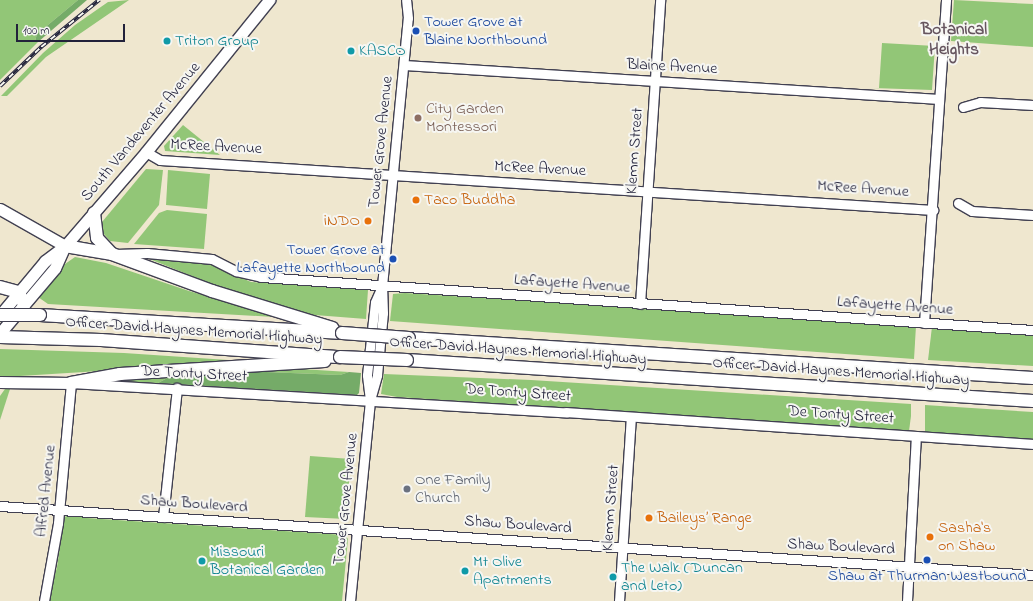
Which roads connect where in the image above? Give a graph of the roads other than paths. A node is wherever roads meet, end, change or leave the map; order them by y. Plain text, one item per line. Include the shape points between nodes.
1 (269, 0) edge
2 (406, 0) edge
3 (660, 0) edge
4 (946, 0) edge
5 (404, 66) junction
6 (655, 81) junction
7 (939, 99) junction
8 (1033, 106) edge
9 (963, 107) dead end
10 (146, 152) junction
11 (393, 175) junction
12 (647, 191) junction
13 (958, 203) dead end
14 (0, 209) edge
15 (933, 210) junction
16 (94, 213) junction
17 (1033, 215) edge
18 (65, 246) junction
19 (112, 254) junction
20 (382, 286) junction
21 (0, 287) edge
22 (19, 292) junction
23 (640, 304) junction
24 (24, 305) junction
25 (0, 315) edge
26 (924, 322) junction
27 (1033, 330) edge
28 (0, 333) edge
29 (342, 333) junction
30 (0, 337) edge
31 (340, 356) junction
32 (1033, 378) edge
33 (0, 382) edge
34 (71, 383) junction
35 (177, 388) junction
36 (370, 400) junction
37 (1033, 401) edge
38 (631, 417) junction
39 (916, 436) junction
40 (1033, 444) edge
41 (0, 506) edge
42 (60, 510) junction
43 (163, 517) junction
44 (357, 529) junction
45 (624, 549) junction
46 (909, 566) junction
47 (1033, 574) edge
48 (44, 601) edge
49 (350, 601) edge
50 (620, 601) edge
51 (907, 601) edge

1 - 10 main road, South Vandeventer Avenue
2 - 5 street, Tower Grove Avenue via 408,18
3 - 6 street, Klemm Street
4 - 7 street
5 - 6 street, Blaine Avenue
5 - 11 street, Tower Grove Avenue
6 - 7 street, Blaine Avenue
6 - 12 street, Klemm Street
7 - 15 street
8 - 9 street via 980,102
10 - 11 street, McRee Avenue via 160,160
10 - 16 main road, South Vandeventer Avenue
11 - 12 street, McRee Avenue
11 - 20 street, Tower Grove Avenue
12 - 15 street, McRee Avenue
12 - 23 street, Klemm Street
13 - 17 street via 972,211
14 - 18 main road
15 - 26 street
16 - 18 main road, South Vandeventer Avenue
16 - 19 highway via 97,238
18 - 19 highway
18 - 22 main road, South Vandeventer Avenue via 45,261
18 - 24 main road, South Vandeventer Avenue via 55,268
19 - 20 street, Lafayette Avenue via 147,253 212,259 236,271 260,277
19 - 29 highway via 212,291
20 - 23 street, Lafayette Avenue
20 - 36 street, Tower Grove Avenue via 384,304 377,375
21 - 22 highway
22 - 24 highway
22 - 25 main road, South Vandeventer Avenue
23 - 26 street, Lafayette Avenue
24 - 28 main road, South Vandeventer Avenue
25 - 29 highway, Officer David Haynes Memorial Highway, bridge via 40,315
26 - 27 street, Lafayette Avenue
29 - 32 highway, Officer David Haynes Memorial Highway, bridge
30 - 31 highway, Officer David Haynes Memorial Highway via 135,342
31 - 34 highway via 308,363 113,375
31 - 37 highway, Officer David Haynes Memorial Highway, bridge
33 - 34 main road, De Tonty Street
34 - 35 street, De Tonty Street
34 - 42 street, Alfred Avenue
35 - 36 street, De Tonty Street
35 - 43 street
36 - 38 street, De Tonty Street
36 - 44 street, Tower Grove Avenue
38 - 39 street, De Tonty Street
38 - 45 street, Klemm Street
39 - 40 street, De Tonty Street
39 - 46 street
41 - 42 street, Shaw Boulevard
42 - 43 street, Shaw Boulevard
42 - 48 street, Alfred Avenue
43 - 44 street, Shaw Boulevard
44 - 45 street, Shaw Boulevard
44 - 49 street, Tower Grove Avenue
45 - 46 street, Shaw Boulevard
45 - 50 street, Klemm Street
46 - 47 street, Shaw Boulevard
46 - 51 street

